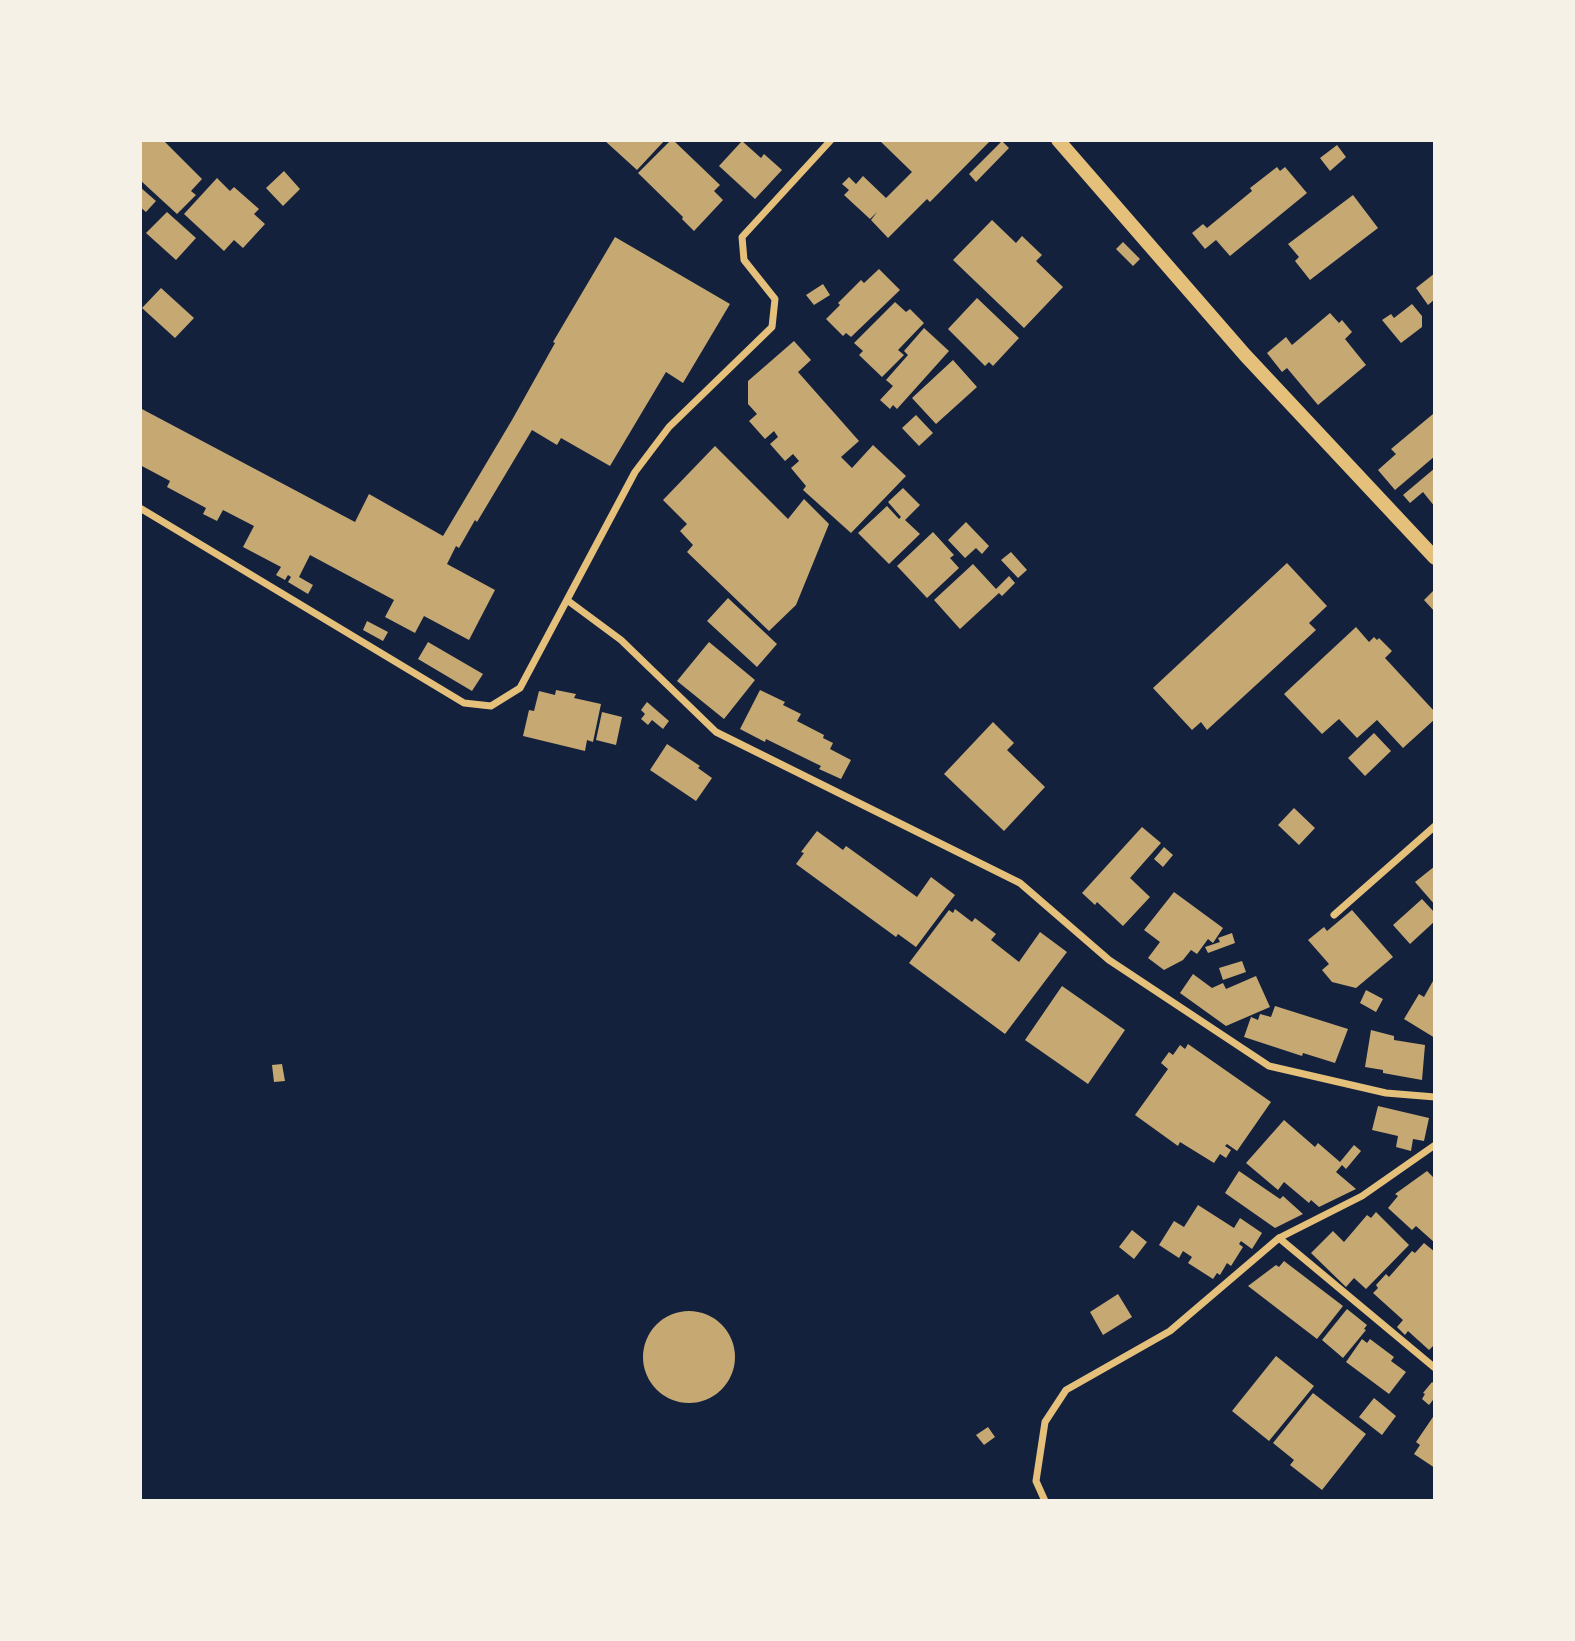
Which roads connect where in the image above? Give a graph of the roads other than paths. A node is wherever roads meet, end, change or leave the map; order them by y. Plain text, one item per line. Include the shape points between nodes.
1 (831, 140) edge
2 (1058, 140) edge
3 (140, 508) edge
4 (1435, 558) edge
5 (567, 600) junction
6 (1435, 827) edge
7 (1334, 915) dead end
8 (1435, 1097) edge
9 (1435, 1145) edge
10 (1279, 1238) junction
11 (1435, 1368) edge
12 (1045, 1501) edge

1 - 5 street via 743,237 744,260 775,299 772,327 669,427 642,463
2 - 4 main road via 1245,355
3 - 5 street via 464,704 491,706 520,688
5 - 8 street via 621,640 716,732 1020,883 1109,960 1269,1066 1386,1093
6 - 7 street
9 - 10 street via 1362,1196
10 - 11 street
10 - 12 street via 1170,1331 1066,1390 1045,1422 1035,1481

